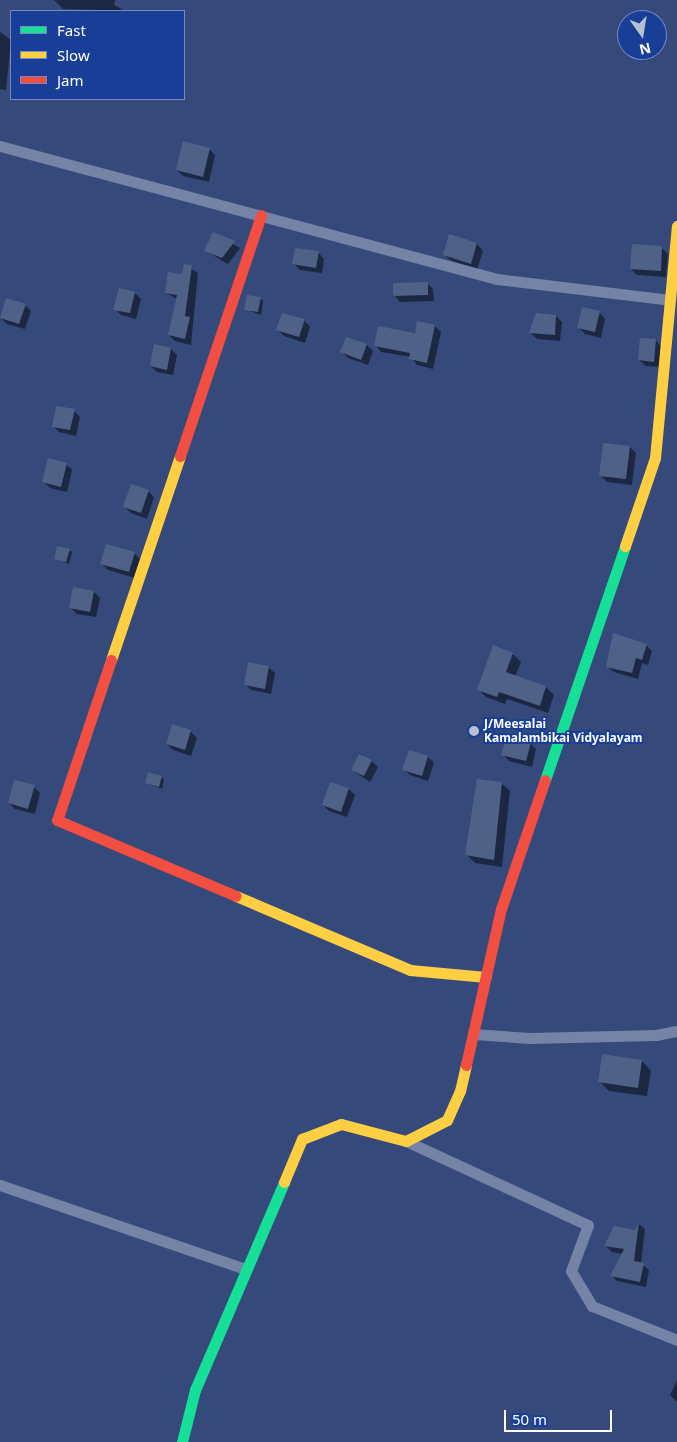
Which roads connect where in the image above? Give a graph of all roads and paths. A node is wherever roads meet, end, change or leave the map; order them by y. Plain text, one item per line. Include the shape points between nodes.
1 (0, 146) edge
2 (262, 215) junction
3 (677, 226) edge
4 (670, 300) junction
5 (486, 977) junction
6 (677, 1031) edge
7 (473, 1034) junction
8 (406, 1142) junction
9 (0, 1185) edge
10 (246, 1270) junction
11 (677, 1340) edge
12 (182, 1442) edge

1 - 2 street
2 - 4 street via 497,279
2 - 5 street via 57,820 410,970
3 - 4 street
4 - 5 street via 655,458 501,909
5 - 7 street
6 - 7 street via 656,1035 540,1038
7 - 8 street via 460,1091 446,1120
8 - 10 street via 341,1124 302,1139
8 - 11 street via 588,1225 571,1271 592,1306
9 - 10 street
10 - 12 street via 195,1390

